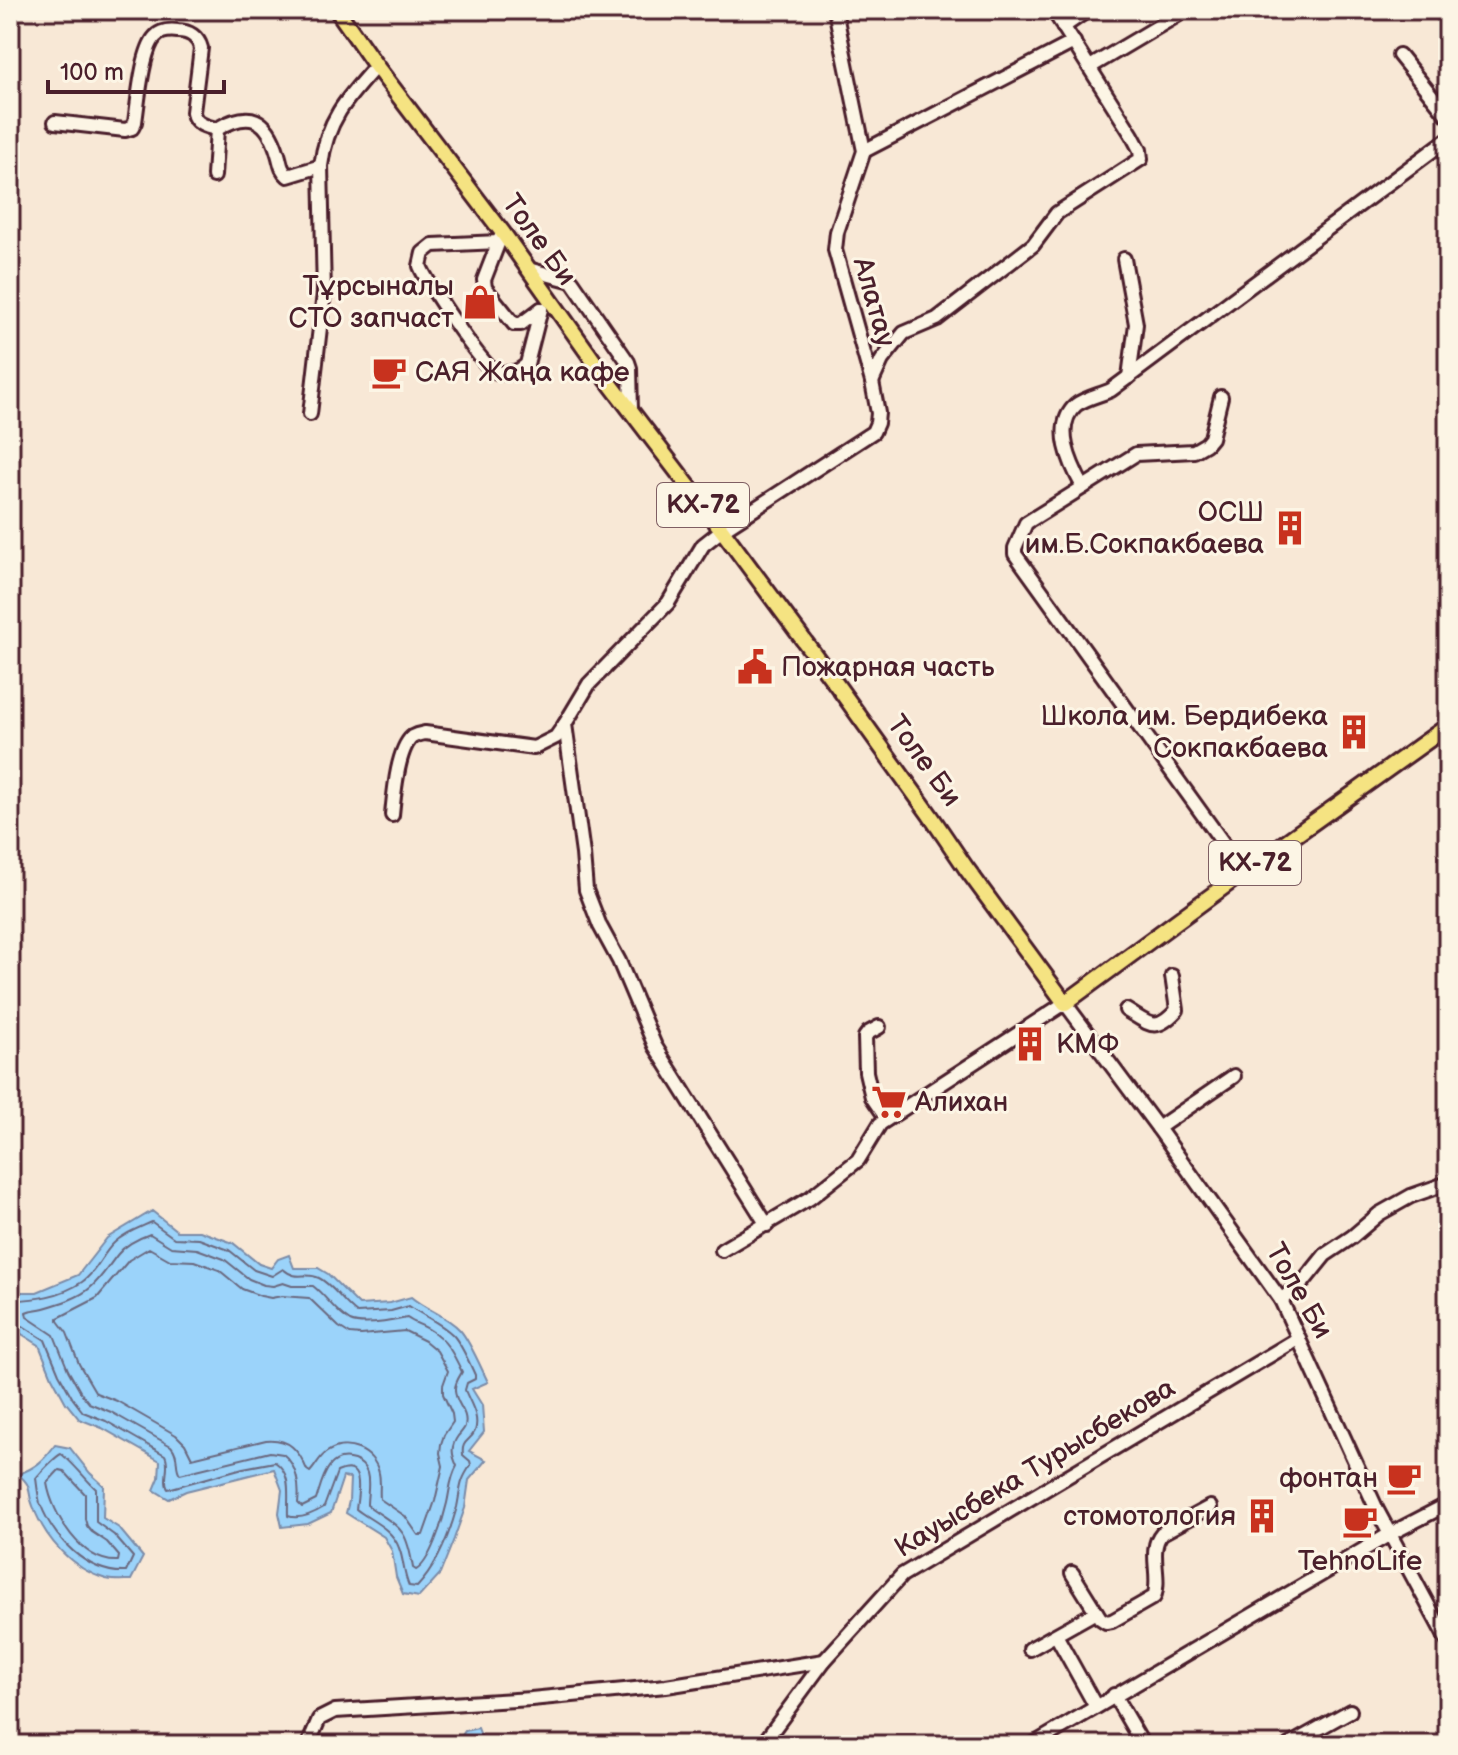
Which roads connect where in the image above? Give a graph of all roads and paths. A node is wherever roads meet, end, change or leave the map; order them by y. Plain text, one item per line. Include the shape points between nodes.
1 (337, 10) edge
2 (835, 10) edge
3 (1053, 10) edge
4 (1088, 10) edge
5 (1186, 10) edge
6 (1063, 27) junction
7 (1074, 42) junction
8 (1399, 55) dead end
9 (376, 66) junction
10 (1090, 67) junction
11 (1448, 116) edge
12 (55, 122) dead end
13 (217, 129) junction
14 (1448, 139) edge
15 (864, 151) junction
16 (321, 166) junction
17 (214, 176) dead end
18 (501, 237) junction
19 (1124, 259) dead end
20 (528, 269) junction
21 (546, 305) junction
22 (1129, 377) junction
23 (872, 382) junction
24 (1221, 397) dead end
25 (631, 411) junction
26 (310, 414) dead end
27 (1083, 487) junction
28 (722, 530) junction
29 (565, 724) junction
30 (1448, 726) edge
31 (392, 815) dead end
32 (1244, 872) junction
33 (1172, 976) dead end
34 (1065, 1003) junction
35 (1126, 1010) dead end
36 (879, 1027) dead end
37 (1234, 1076) dead end
38 (887, 1119) junction
39 (1158, 1128) junction
40 (1448, 1183) edge
41 (767, 1225) junction
42 (722, 1250) dead end
43 (1281, 1300) junction
44 (1299, 1338) junction
45 (1210, 1507) dead end
46 (1446, 1510) edge
47 (1393, 1540) junction
48 (1072, 1573) dead end
49 (1096, 1612) junction
50 (1056, 1635) junction
51 (1448, 1642) edge
52 (1030, 1649) dead end
53 (824, 1661) junction
54 (1114, 1695) junction
55 (1096, 1707) junction
56 (1350, 1711) dead end
57 (308, 1745) edge
58 (762, 1745) edge
59 (1032, 1745) edge
60 (1143, 1745) edge
61 (1289, 1745) edge

1 - 9 main road, Толе Би / КХ-72
2 - 15 street
3 - 6 street
4 - 6 street
5 - 10 street
6 - 7 street
7 - 10 street
7 - 15 street
8 - 11 street
9 - 16 street via 334,118
9 - 18 main road, Толе Би / КХ-72
10 - 23 street via 1141,159 1057,213 1033,245 937,319 904,333
12 - 13 street via 132,128 146,52 157,35 181,30 194,35 201,48 193,117
13 - 16 street via 251,118 266,127 281,171 288,176
13 - 17 street
14 - 22 street
15 - 23 street, Алатау via 835,250
16 - 26 street via 324,293
18 - 20 main road, Толе Би / КХ-72
18 - 21 street via 485,288 514,324
18 - 21 street via 433,245 423,253 420,266 480,358 497,372 515,372 527,364
19 - 22 street via 1136,324
20 - 21 main road, Толе Би / КХ-72
20 - 25 street via 572,281 628,362
21 - 25 main road, Толе Би / КХ-72
22 - 27 street via 1080,403 1066,420 1069,461
23 - 28 street, Алатау via 878,413 873,432
24 - 27 street via 1211,438 1198,449 1136,454
25 - 28 main road, Толе Би / КХ-72
27 - 32 street via 1026,523 1015,554
28 - 29 street via 703,545 668,603 589,684
28 - 34 main road, Толе Би / КХ-72
29 - 31 street via 556,737 534,748 425,733 414,736 402,755
29 - 41 street via 586,890 600,926 655,1046
30 - 32 main road, КХ-72
32 - 34 main road, КХ-72
33 - 35 street via 1177,1010 1161,1023 1150,1024
34 - 38 street
34 - 39 street, Толе Би
36 - 38 street via 865,1037 866,1072 872,1097
37 - 39 street
38 - 41 street via 858,1160
39 - 43 street, Толе Би
40 - 43 street via 1379,1214 1325,1255
41 - 42 street
43 - 44 street, Толе Би
44 - 47 street, Толе Би
44 - 53 street, Кауысбека Турысбекова via 902,1575
45 - 49 street via 1157,1539 1154,1597 1112,1621
46 - 47 street
47 - 51 street, Толе Би
47 - 54 street
48 - 49 street
49 - 50 street
50 - 52 street
50 - 55 street
53 - 57 street via 666,1686 335,1711 319,1719
53 - 58 street, Кауысбека Турысбекова
54 - 55 street
54 - 60 street
55 - 59 street
56 - 61 street

